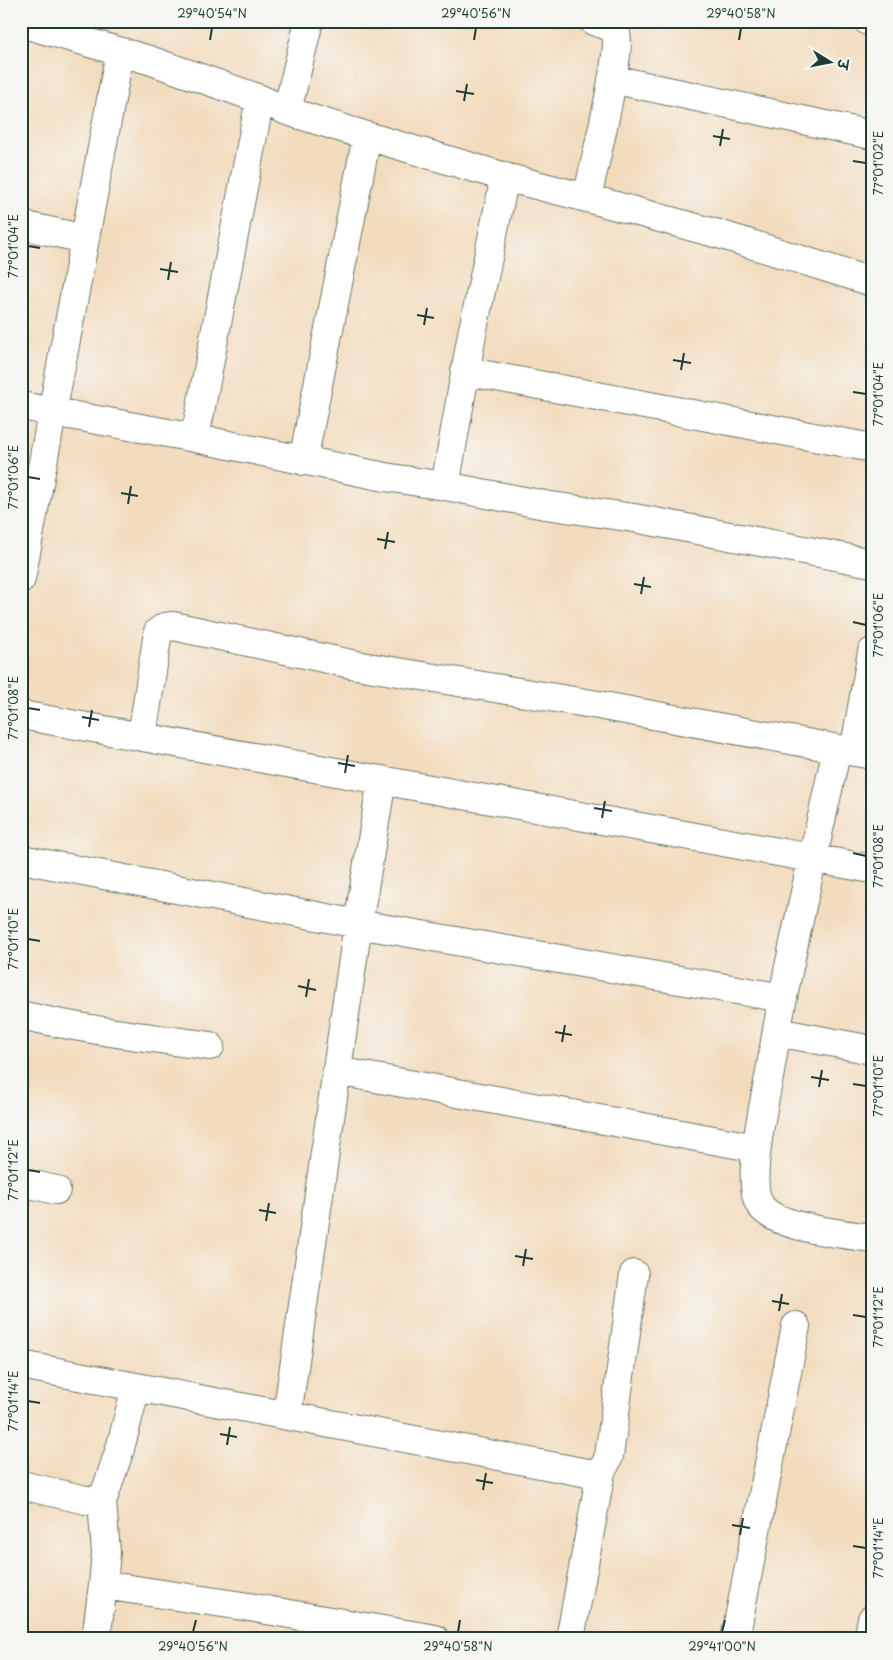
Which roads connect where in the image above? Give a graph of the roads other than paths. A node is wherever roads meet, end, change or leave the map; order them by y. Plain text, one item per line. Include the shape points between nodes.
1 (309, 21) edge
2 (593, 21) edge
3 (21, 23) edge
4 (120, 52) junction
5 (612, 79) junction
6 (260, 99) junction
7 (286, 110) junction
8 (872, 135) edge
9 (367, 136) junction
10 (505, 177) junction
11 (587, 198) junction
12 (21, 225) edge
13 (84, 239) junction
14 (872, 282) edge
15 (465, 372) junction
16 (21, 406) edge
17 (52, 412) junction
18 (195, 438) junction
19 (872, 448) edge
20 (303, 461) junction
21 (446, 486) junction
22 (872, 563) edge
23 (22, 574) edge
24 (872, 652) edge
25 (21, 715) edge
26 (142, 736) junction
27 (854, 752) edge
28 (382, 780) junction
29 (814, 858) junction
30 (21, 859) edge
31 (872, 869) edge
32 (358, 924) junction
33 (783, 998) junction
34 (21, 1015) edge
35 (777, 1032) junction
36 (210, 1046) dead end
37 (872, 1050) edge
38 (337, 1071) junction
39 (757, 1148) junction
40 (21, 1182) edge
41 (56, 1190) dead end
42 (872, 1238) edge
43 (634, 1274) dead end
44 (796, 1326) dead end
45 (21, 1365) edge
46 (136, 1387) junction
47 (287, 1416) junction
48 (601, 1472) junction
49 (21, 1486) edge
50 (102, 1502) junction
51 (103, 1585) junction
52 (872, 1619) edge
53 (96, 1639) edge
54 (435, 1639) edge
55 (570, 1639) edge
56 (735, 1639) edge
57 (868, 1639) edge

1 - 7 street
2 - 5 street via 612,28 617,34
3 - 4 street
4 - 6 street
4 - 13 street
5 - 8 street
5 - 11 street
6 - 7 street
6 - 18 street
7 - 9 street
9 - 10 street
9 - 20 street
10 - 11 street
10 - 15 street
11 - 14 street via 722,235
12 - 13 street
13 - 17 street
15 - 19 street
15 - 21 street
16 - 17 street
17 - 18 street
17 - 23 street
18 - 20 street
20 - 21 street
21 - 22 street
24 - 27 street
25 - 26 street
26 - 27 street via 158,632 173,626 365,667 617,708
26 - 28 street
27 - 29 street
28 - 29 street
28 - 32 street
29 - 31 street
29 - 33 street
30 - 32 street
32 - 33 street
32 - 38 street
33 - 35 street
34 - 36 street via 114,1033
35 - 37 street
35 - 39 street
38 - 39 street
38 - 47 street
39 - 42 street via 754,1180 758,1203 767,1212 780,1220 810,1228
40 - 41 street
43 - 48 street via 609,1456
44 - 56 street
45 - 46 street
46 - 47 street
46 - 50 street
47 - 48 street via 593,1474
48 - 55 street
49 - 50 street
50 - 51 street via 106,1552
51 - 53 street
51 - 54 street
52 - 57 street

